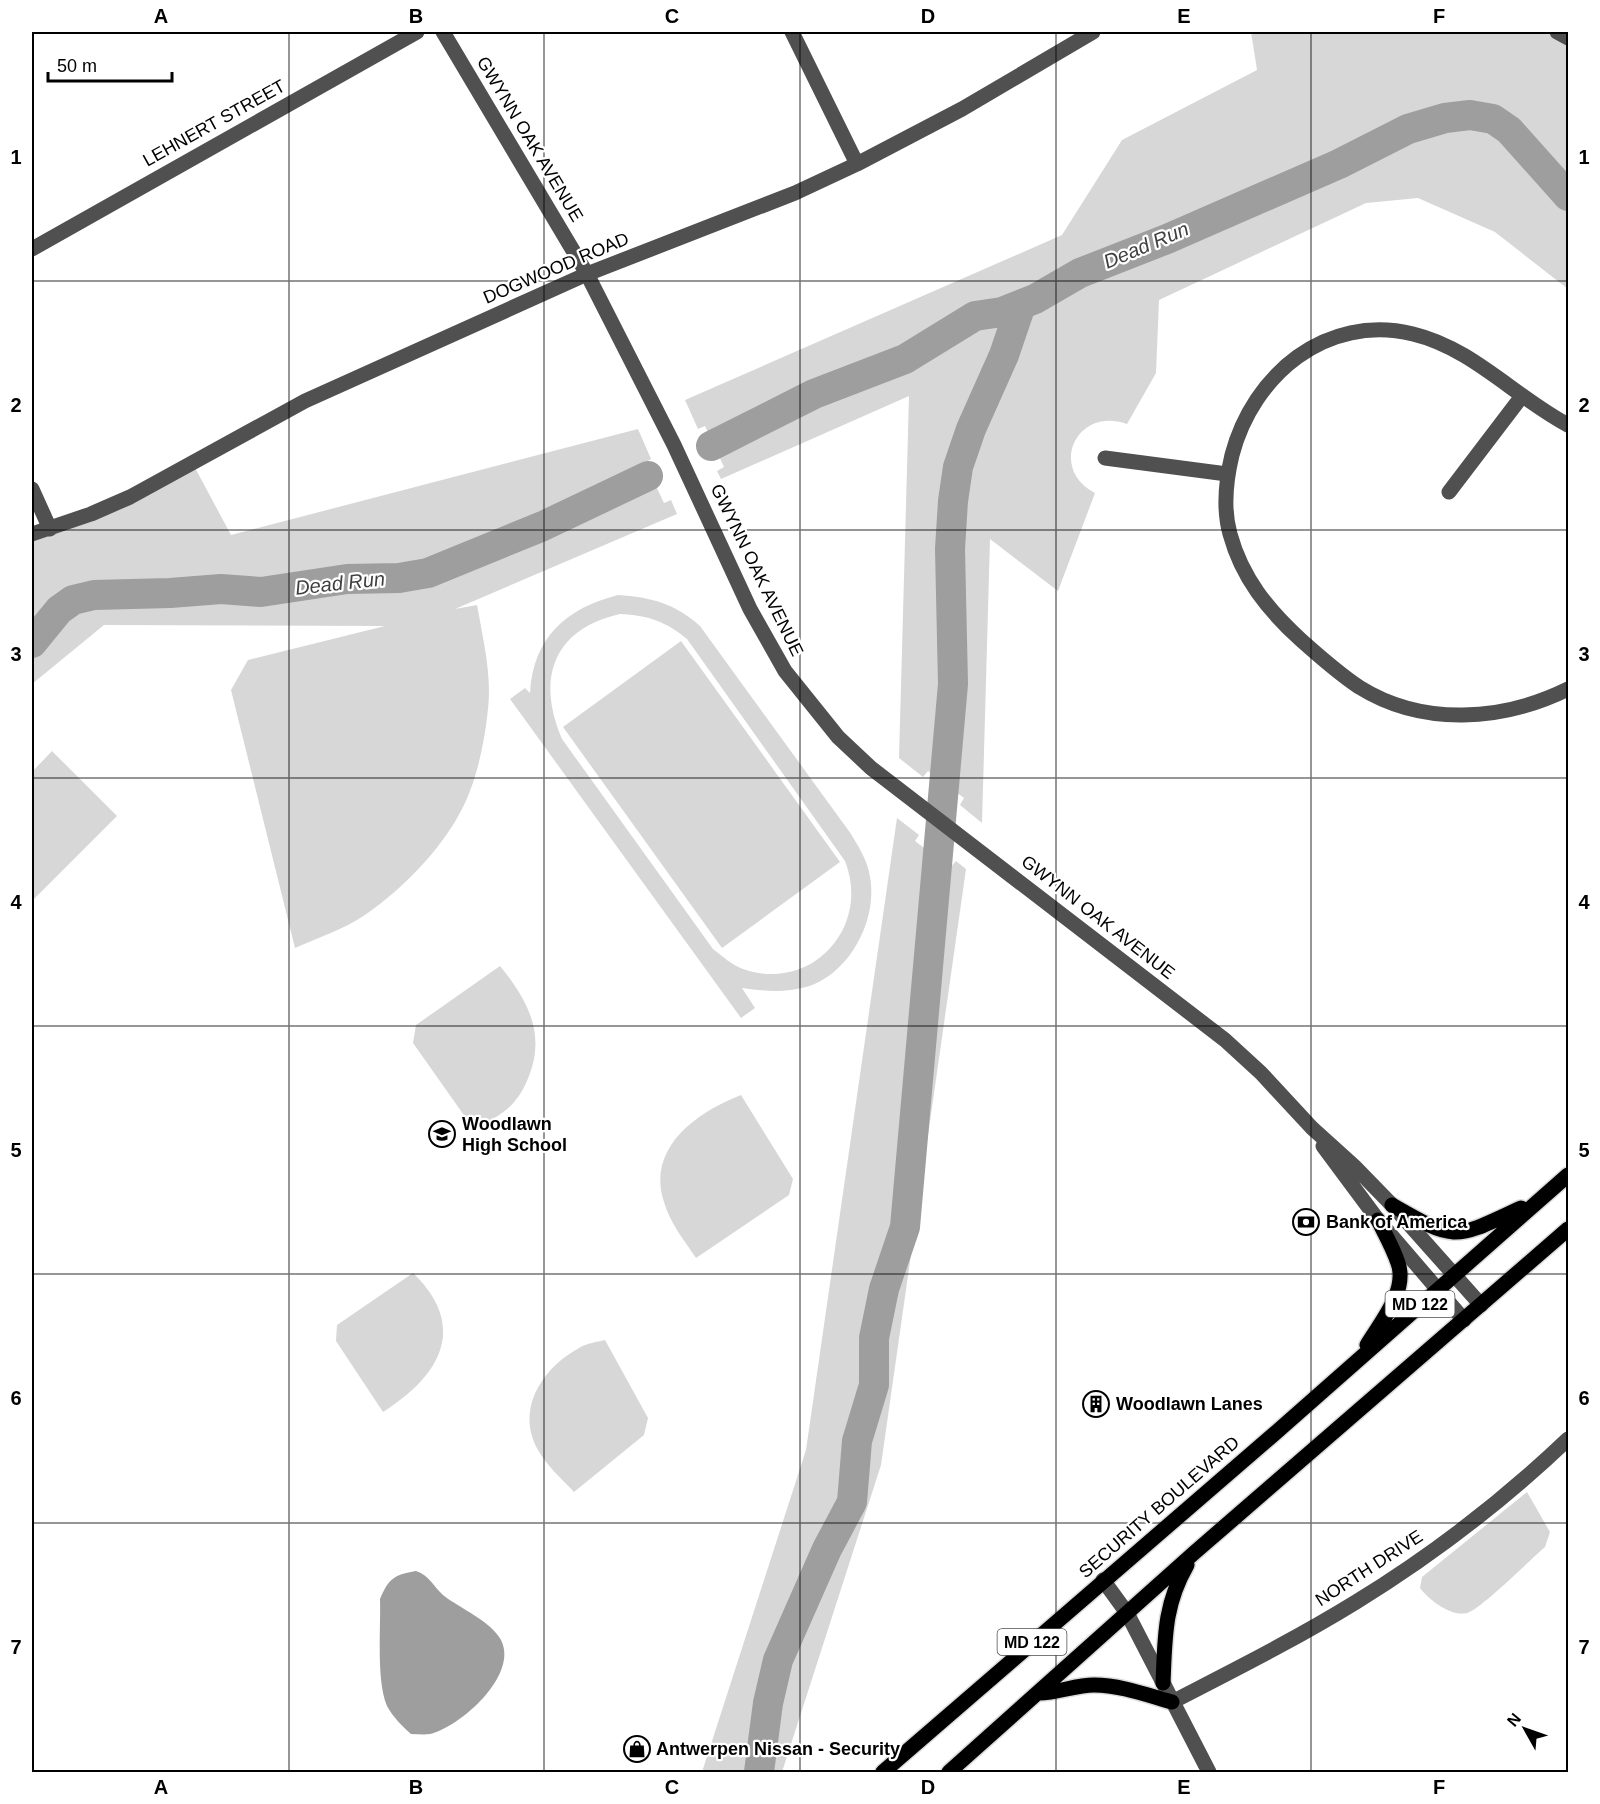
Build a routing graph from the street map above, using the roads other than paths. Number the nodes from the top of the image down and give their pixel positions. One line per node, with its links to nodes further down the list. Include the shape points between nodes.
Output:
1 (417, 32): 8 (street, LEHNERT STREET)
2 (443, 32): 9 (street, GWYNN OAK AVENUE)
3 (792, 32): 7 (street)
4 (1092, 32): 7 (street, DOGWOOD ROAD, via 962,110)
5 (1557, 32): 6 (street)
6 (1569, 38)
7 (857, 164): 9 (street, DOGWOOD ROAD, via 746,213)
8 (32, 249)
9 (587, 274): 16 (street, DOGWOOD ROAD, via 305,401 130,497); 19 (street, GWYNN OAK AVENUE, via 674,445 750,609 785,671 838,737 921,808 1225,1040)
10 (1522, 396): 11 (street); 13 (street, via 1461,352 1437,342 1412,333 1379,329 1352,333 1299,354 1278,372 1244,421); 15 (street)
11 (1569, 425)
12 (1105, 458): 13 (street)
13 (1227, 474): 18 (street, via 1229,531 1251,585 1276,617 1333,669 1361,688 1394,704 1455,716 1523,707)
14 (32, 489): 16 (street)
15 (1449, 492)
16 (50, 529): 17 (street, DOGWOOD ROAD)
17 (32, 534)
18 (1569, 689)
19 (1311, 1128): 22 (street, GWYNN OAK AVENUE); 23 (street, GWYNN OAK AVENUE)
20 (1569, 1174): 21 (main road, SECURITY BOULEVARD / MD 122)
21 (1540, 1199): 22 (main road, via 1479,1228 1456,1233 1436,1230); 25 (main road, SECURITY BOULEVARD / MD 122)
22 (1392, 1204): 25 (street, GWYNN OAK AVENUE)
23 (1378, 1220): 26 (street, GWYNN OAK AVENUE); 29 (main road, via 1399,1265 1398,1288)
24 (1569, 1229): 27 (main road, MD 122)
25 (1453, 1274): 26 (main road, SECURITY BOULEVARD / MD 122); 27 (street, GWYNN OAK AVENUE)
26 (1437, 1289): 28 (street, GWYNN OAK AVENUE); 29 (main road, SECURITY BOULEVARD / MD 122)
27 (1481, 1305): 28 (main road, MD 122)
28 (1464, 1320): 31 (main road, MD 122)
29 (1358, 1359): 32 (main road, SECURITY BOULEVARD / MD 122)
30 (1569, 1439): 36 (street, NORTH DRIVE, via 1450,1538 1382,1585 1303,1633)
31 (1194, 1553): 33 (main road, MD 122); 34 (main road, via 1175,1587 1167,1614)
32 (1102, 1580): 33 (street); 37 (main road, SECURITY BOULEVARD / MD 122)
33 (1127, 1613): 34 (street); 35 (main road, MD 122)
34 (1162, 1683): 36 (street)
35 (1039, 1694): 36 (main road, via 1111,1686); 38 (main road, MD 122)
36 (1172, 1702): 39 (street)
37 (883, 1773)
38 (949, 1773)
39 (1209, 1773)

